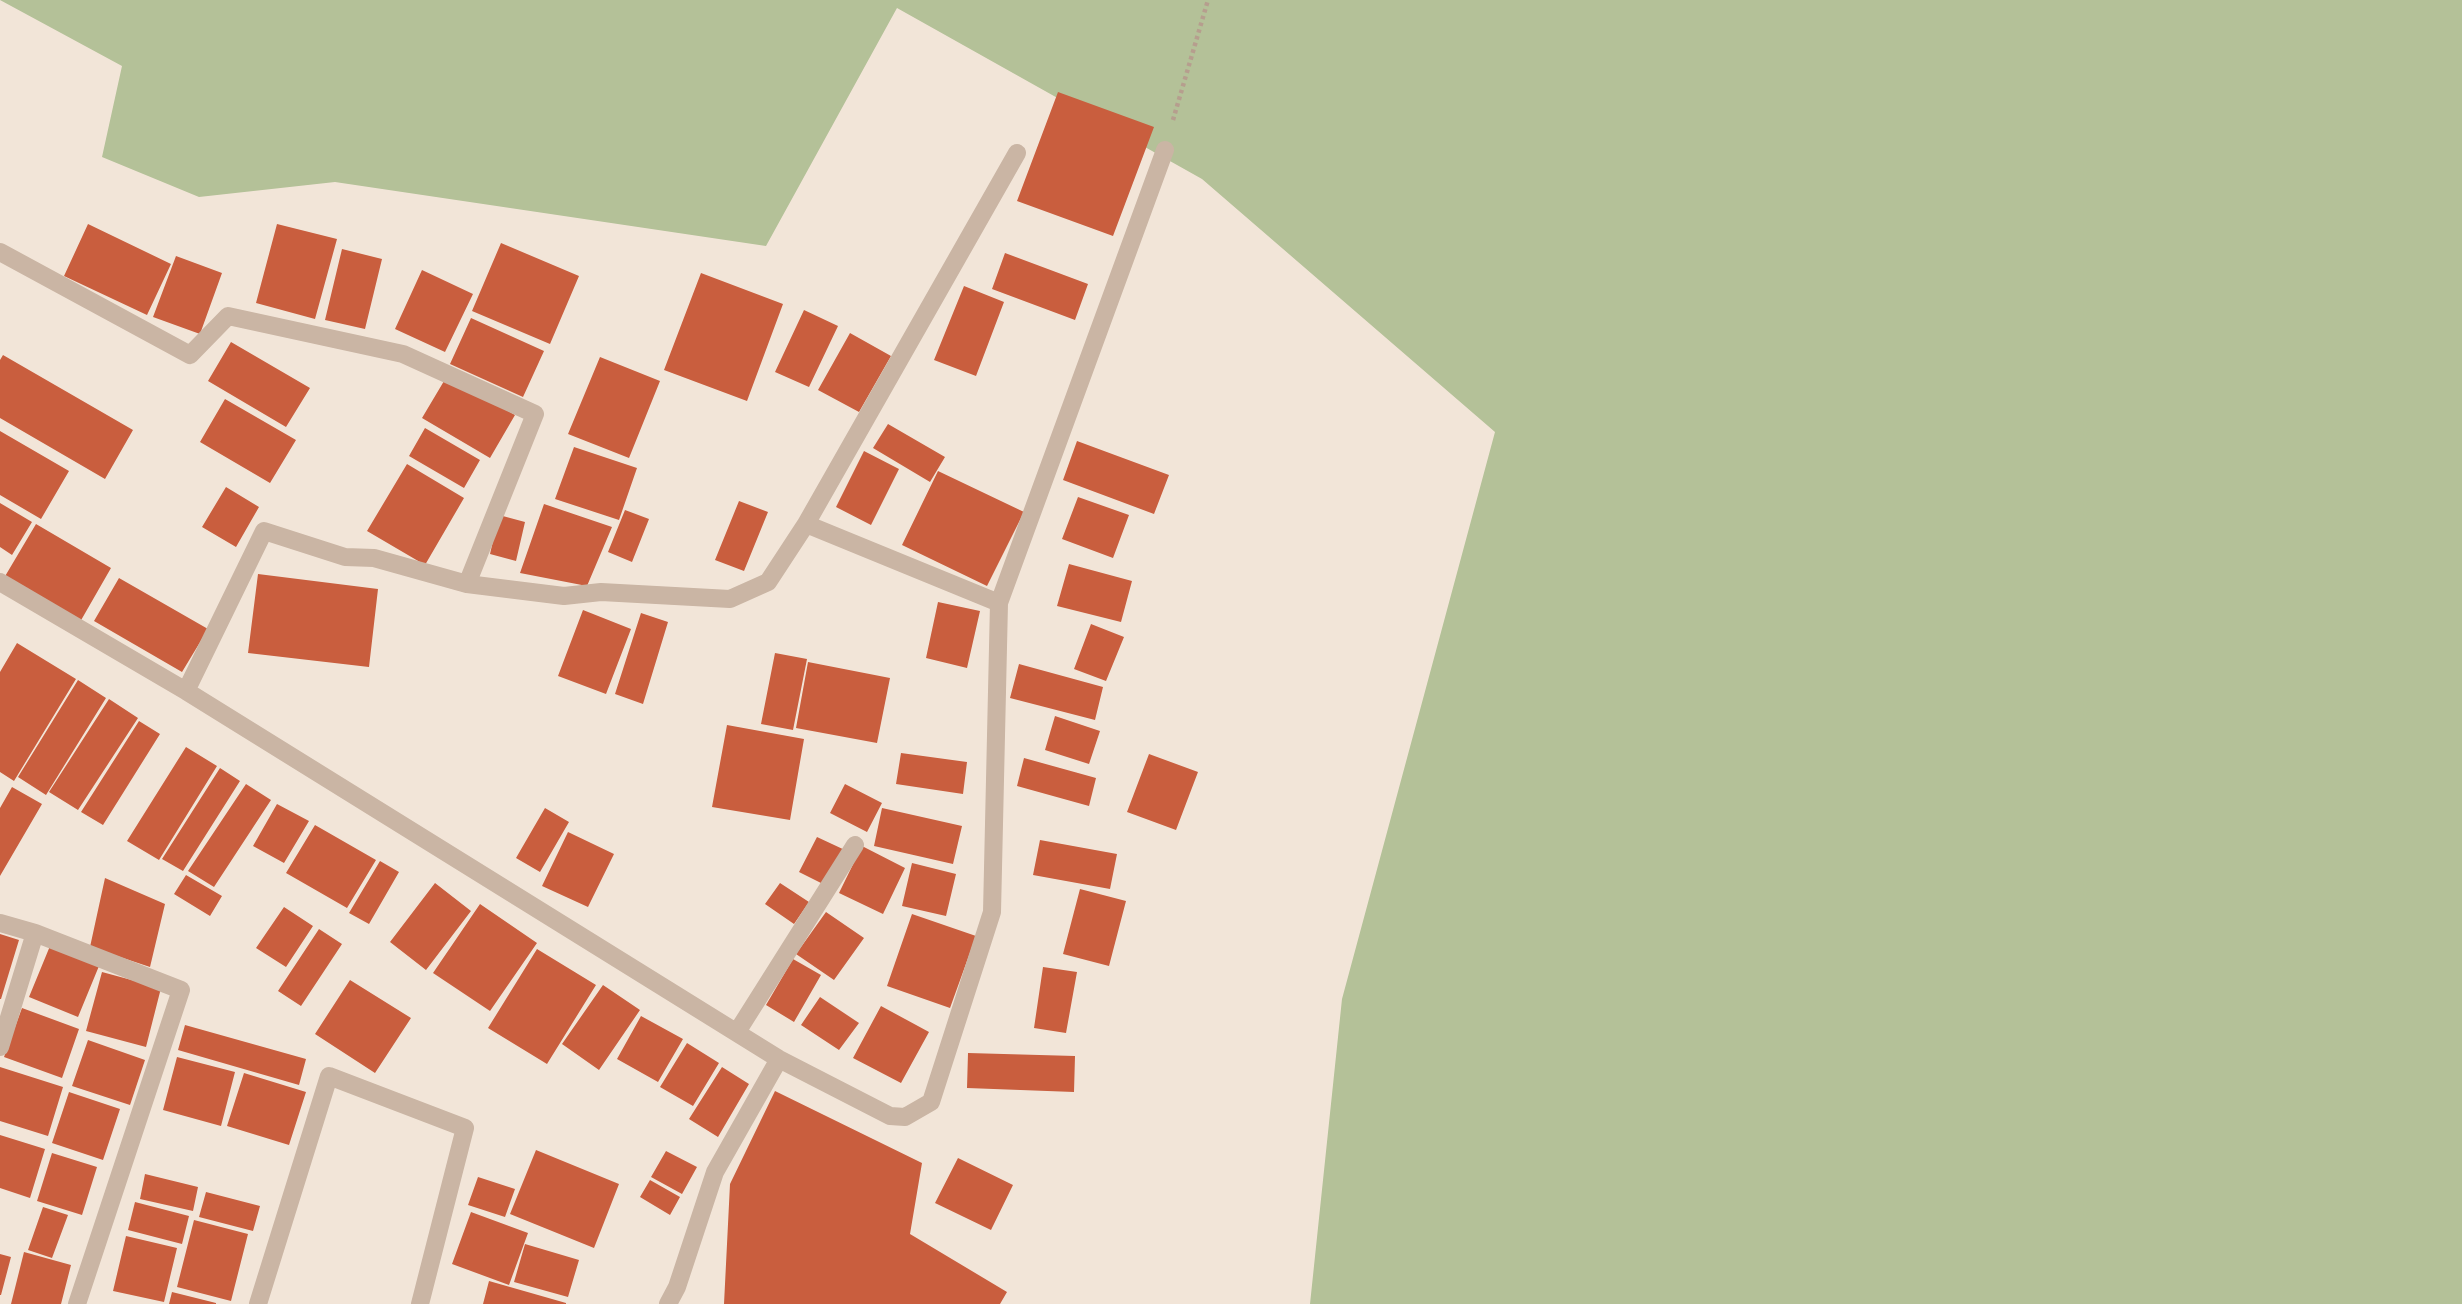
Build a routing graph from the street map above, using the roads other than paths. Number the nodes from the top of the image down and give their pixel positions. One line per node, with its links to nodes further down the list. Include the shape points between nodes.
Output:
1 (1165, 150): 7 (street)
2 (1017, 153): 4 (street)
3 (0, 252): 6 (street, via 190,355 228,316 402,354 535,414)
4 (806, 524): 6 (street, via 768,582 730,599 601,592 564,596); 7 (street)
5 (0, 582): 8 (street)
6 (467, 584): 8 (street, via 374,558 345,557 264,530)
7 (999, 603): 14 (street, via 992,912 931,1102 905,1117 890,1116)
8 (186, 691): 12 (street)
9 (855, 845): 12 (street)
10 (0, 923): 11 (street)
11 (35, 933): 13 (street); 15 (street, via 181,990)
12 (737, 1032): 14 (street)
13 (0, 1047)
14 (779, 1059): 18 (street, via 715,1172)
15 (77, 1304)
16 (258, 1304): 17 (street, via 329,1076 465,1128)
17 (420, 1304)
18 (668, 1304)

